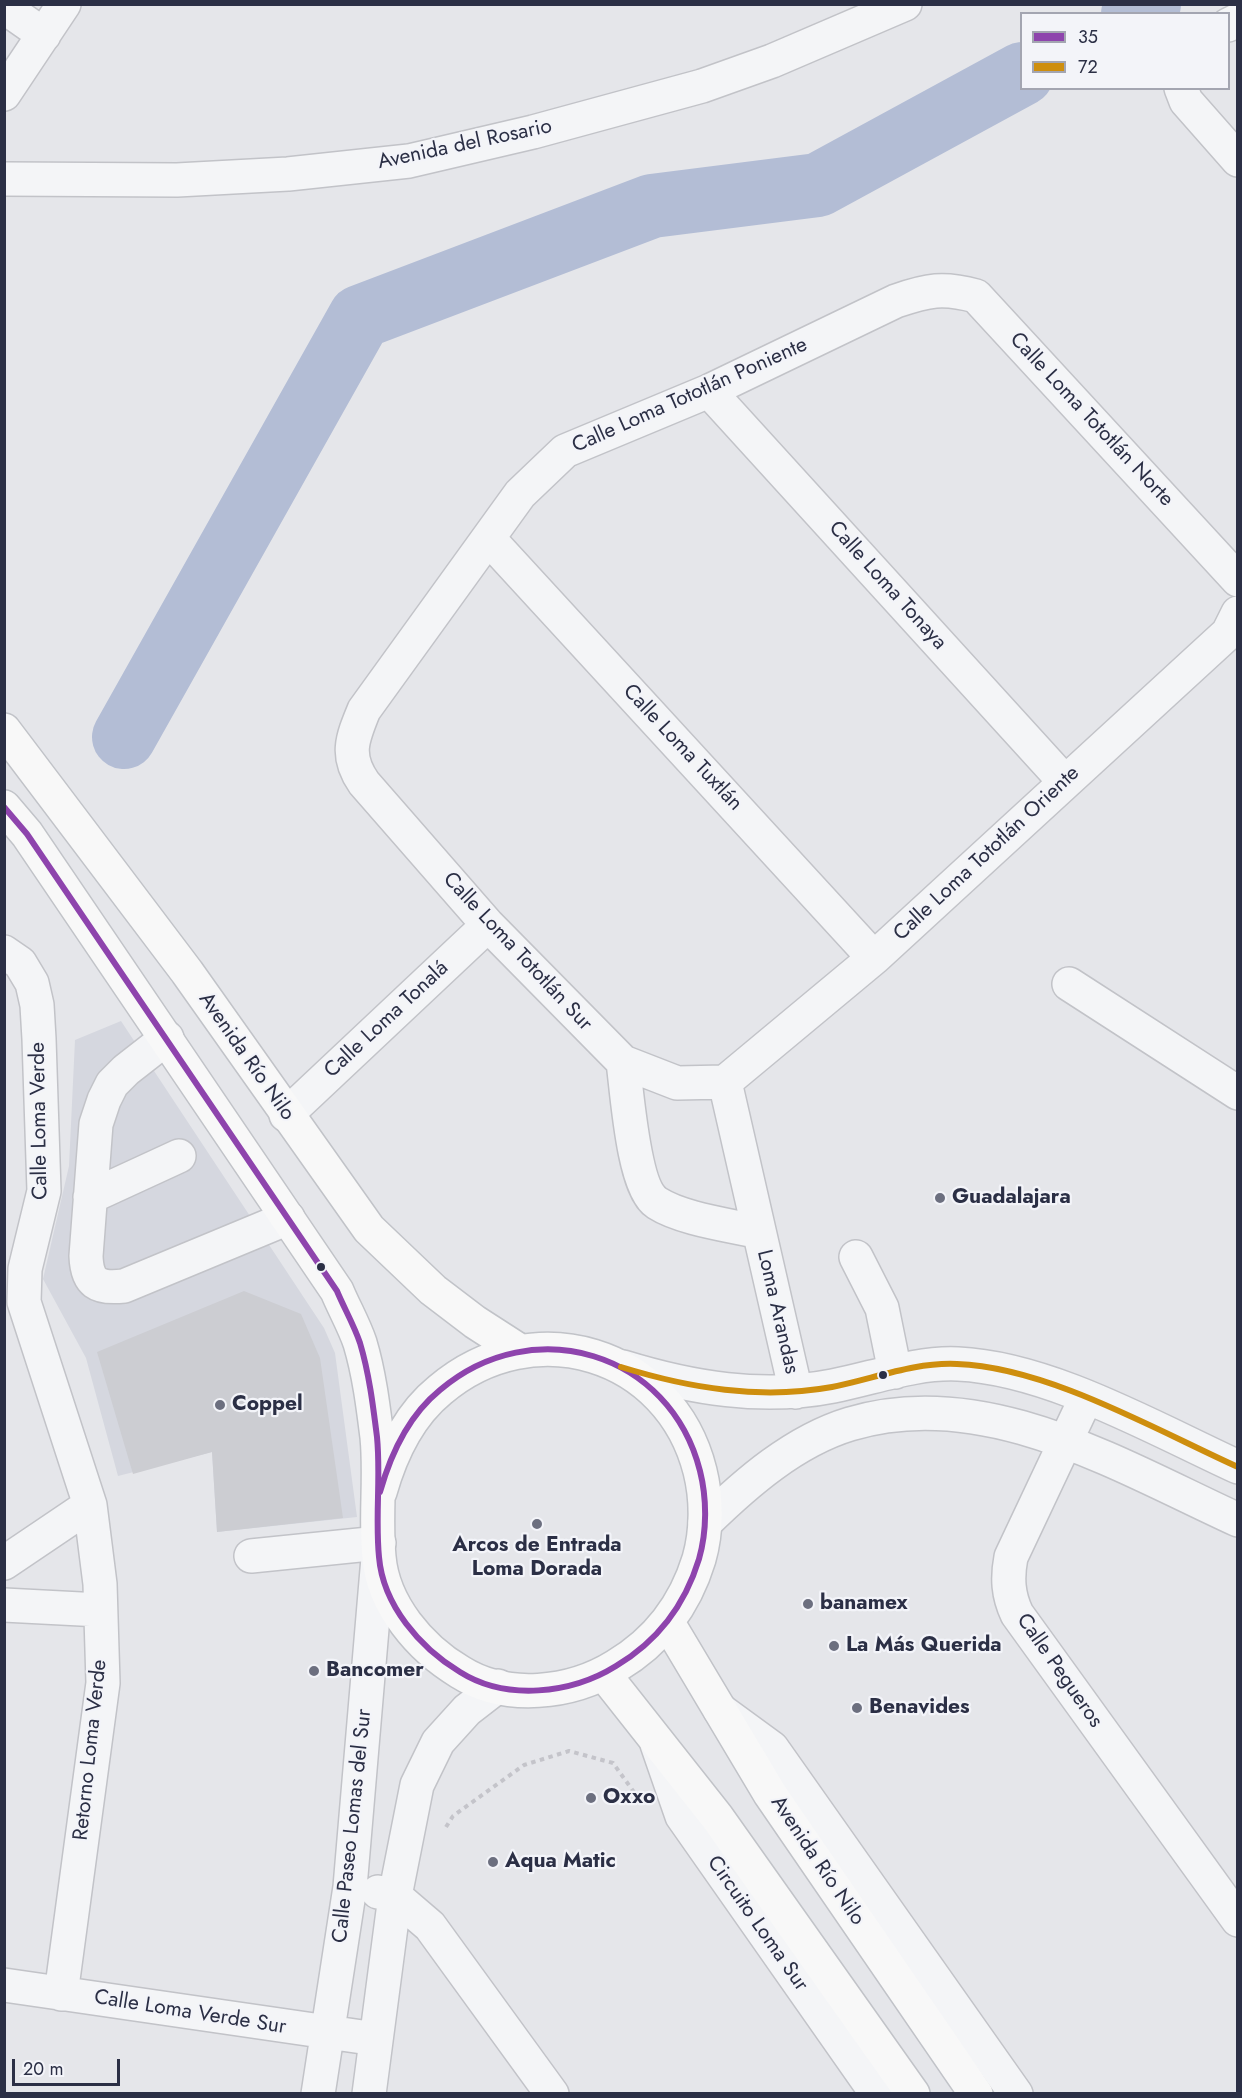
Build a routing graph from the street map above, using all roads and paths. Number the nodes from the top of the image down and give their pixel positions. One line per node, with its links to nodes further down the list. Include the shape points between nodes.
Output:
1 (64, 4): 4 (street)
2 (905, 4): 8 (street, Avenida del Rosario, via 772,61 702,86 409,161 288,174 177,180)
3 (4, 7): 4 (street)
4 (44, 35): 6 (street)
5 (1182, 90): 7 (street, via 1186,101)
6 (4, 94)
7 (1238, 160)
8 (4, 178)
9 (928, 290): 10 (street, Calle Loma Tototlán Poniente, via 897,301); 12 (street, Calle Loma Tototlán Norte, via 954,290 976,296)
10 (710, 391): 11 (street, Calle Loma Tototlán Poniente, via 565,451 520,494); 16 (street, Calle Loma Tonaya)
11 (489, 539): 15 (street, Calle Loma Tototlán Poniente, via 364,710); 20 (street, Calle Loma Tuxtlán)
12 (1238, 580)
13 (1238, 614): 16 (street, Calle Loma Tototlán Oriente, via 1228,633)
14 (4, 730): 26 (main road, Avenida Río Nilo, via 186,972)
15 (351, 755): 18 (street, Calle Loma Tototlán Sur, via 364,783)
16 (1065, 782): 20 (street, Calle Loma Tototlán Oriente)
17 (4, 807): 22 (main road, via 27,834)
18 (488, 925): 23 (street, Calle Loma Tototlán Sur); 26 (street, Calle Loma Tonalá)
19 (4, 952): 40 (street, Calle Loma Verde, via 20,963 32,983 39,1039 44,1191 25,1269 24,1302)
20 (874, 958): 24 (street, Calle Loma Tototlán Oriente)
21 (1069, 984): 25 (street)
22 (167, 1038): 28 (street, via 119,1077 104,1100 96,1124); 29 (main road)
23 (622, 1062): 24 (street, Calle Loma Tototlán Sur, via 677,1083); 30 (street, Loma Arandas, via 634,1148 649,1196 668,1209)
24 (725, 1082): 30 (street, Loma Arandas)
25 (1238, 1093)
26 (285, 1115): 32 (main road, Avenida Río Nilo, via 369,1229 400,1261 475,1322)
27 (179, 1156): 28 (street)
28 (90, 1197): 29 (street, via 86,1270 94,1283 107,1288 124,1286)
29 (288, 1218): 39 (main road, via 337,1291 359,1342 370,1389)
30 (759, 1232): 35 (street, Loma Arandas)
31 (856, 1257): 34 (street, via 882,1308)
32 (520, 1351): 33 (main road, via 572,1350); 39 (main road, via 477,1365 438,1391 407,1426 395,1447)
33 (621, 1367): 35 (street, via 707,1388); 42 (main road, via 662,1398 687,1434 702,1478)
34 (896, 1372): 35 (street); 36 (street, via 931,1364 981,1366)
35 (796, 1392)
36 (1086, 1398): 37 (street, Calle Pegueros); 38 (street)
37 (1066, 1441): 41 (street); 42 (street, via 1028,1428 960,1414 885,1416 850,1424 788,1454 730,1498); 57 (street, Calle Pegueros, via 1011,1557 1011,1601)
38 (1238, 1467)
39 (380, 1492): 43 (main road)
40 (90, 1505): 45 (street); 47 (street, Retorno Loma Verde)
41 (1238, 1520)
42 (705, 1523): 48 (main road, via 694,1576)
43 (379, 1551): 44 (street); 50 (main road, via 390,1594 408,1627 433,1654 463,1674); 55 (street, Calle Paseo Lomas del Sur)
44 (251, 1556)
45 (4, 1563)
46 (4, 1605): 47 (street)
47 (100, 1610): 59 (street, Retorno Loma Verde, via 103,1683)
48 (668, 1623): 49 (main road, via 639,1653); 51 (main road, Avenida Río Nilo)
49 (604, 1674): 50 (main road, via 551,1690); 52 (main road)
50 (498, 1686): 56 (street, via 467,1710 438,1742 417,1785)
51 (720, 1710): 67 (main road, Avenida Río Nilo, via 770,1794); 68 (street, via 772,1748)
52 (657, 1744): 65 (street, Circuito Loma Sur, via 681,1816); 66 (main road, via 717,1817)
53 (640, 1802): 54 (path, via 613,1763 569,1751 524,1765 453,1816)
54 (442, 1834)
55 (350, 1887): 56 (street); 60 (street, Calle Paseo Lomas del Sur)
56 (396, 1896): 61 (street); 64 (street, via 430,1926)
57 (1238, 1920)
58 (4, 1985): 59 (street, Calle Loma Verde Sur)
59 (61, 1994): 60 (street, Calle Loma Verde Sur)
60 (326, 2034): 61 (street, Calle Loma Verde Sur); 62 (street, Calle Paseo Lomas del Sur)
61 (376, 2039): 63 (street)
62 (318, 2094)
63 (369, 2094)
64 (552, 2094)
65 (877, 2094)
66 (913, 2094)
67 (976, 2094)
68 (1016, 2094)

